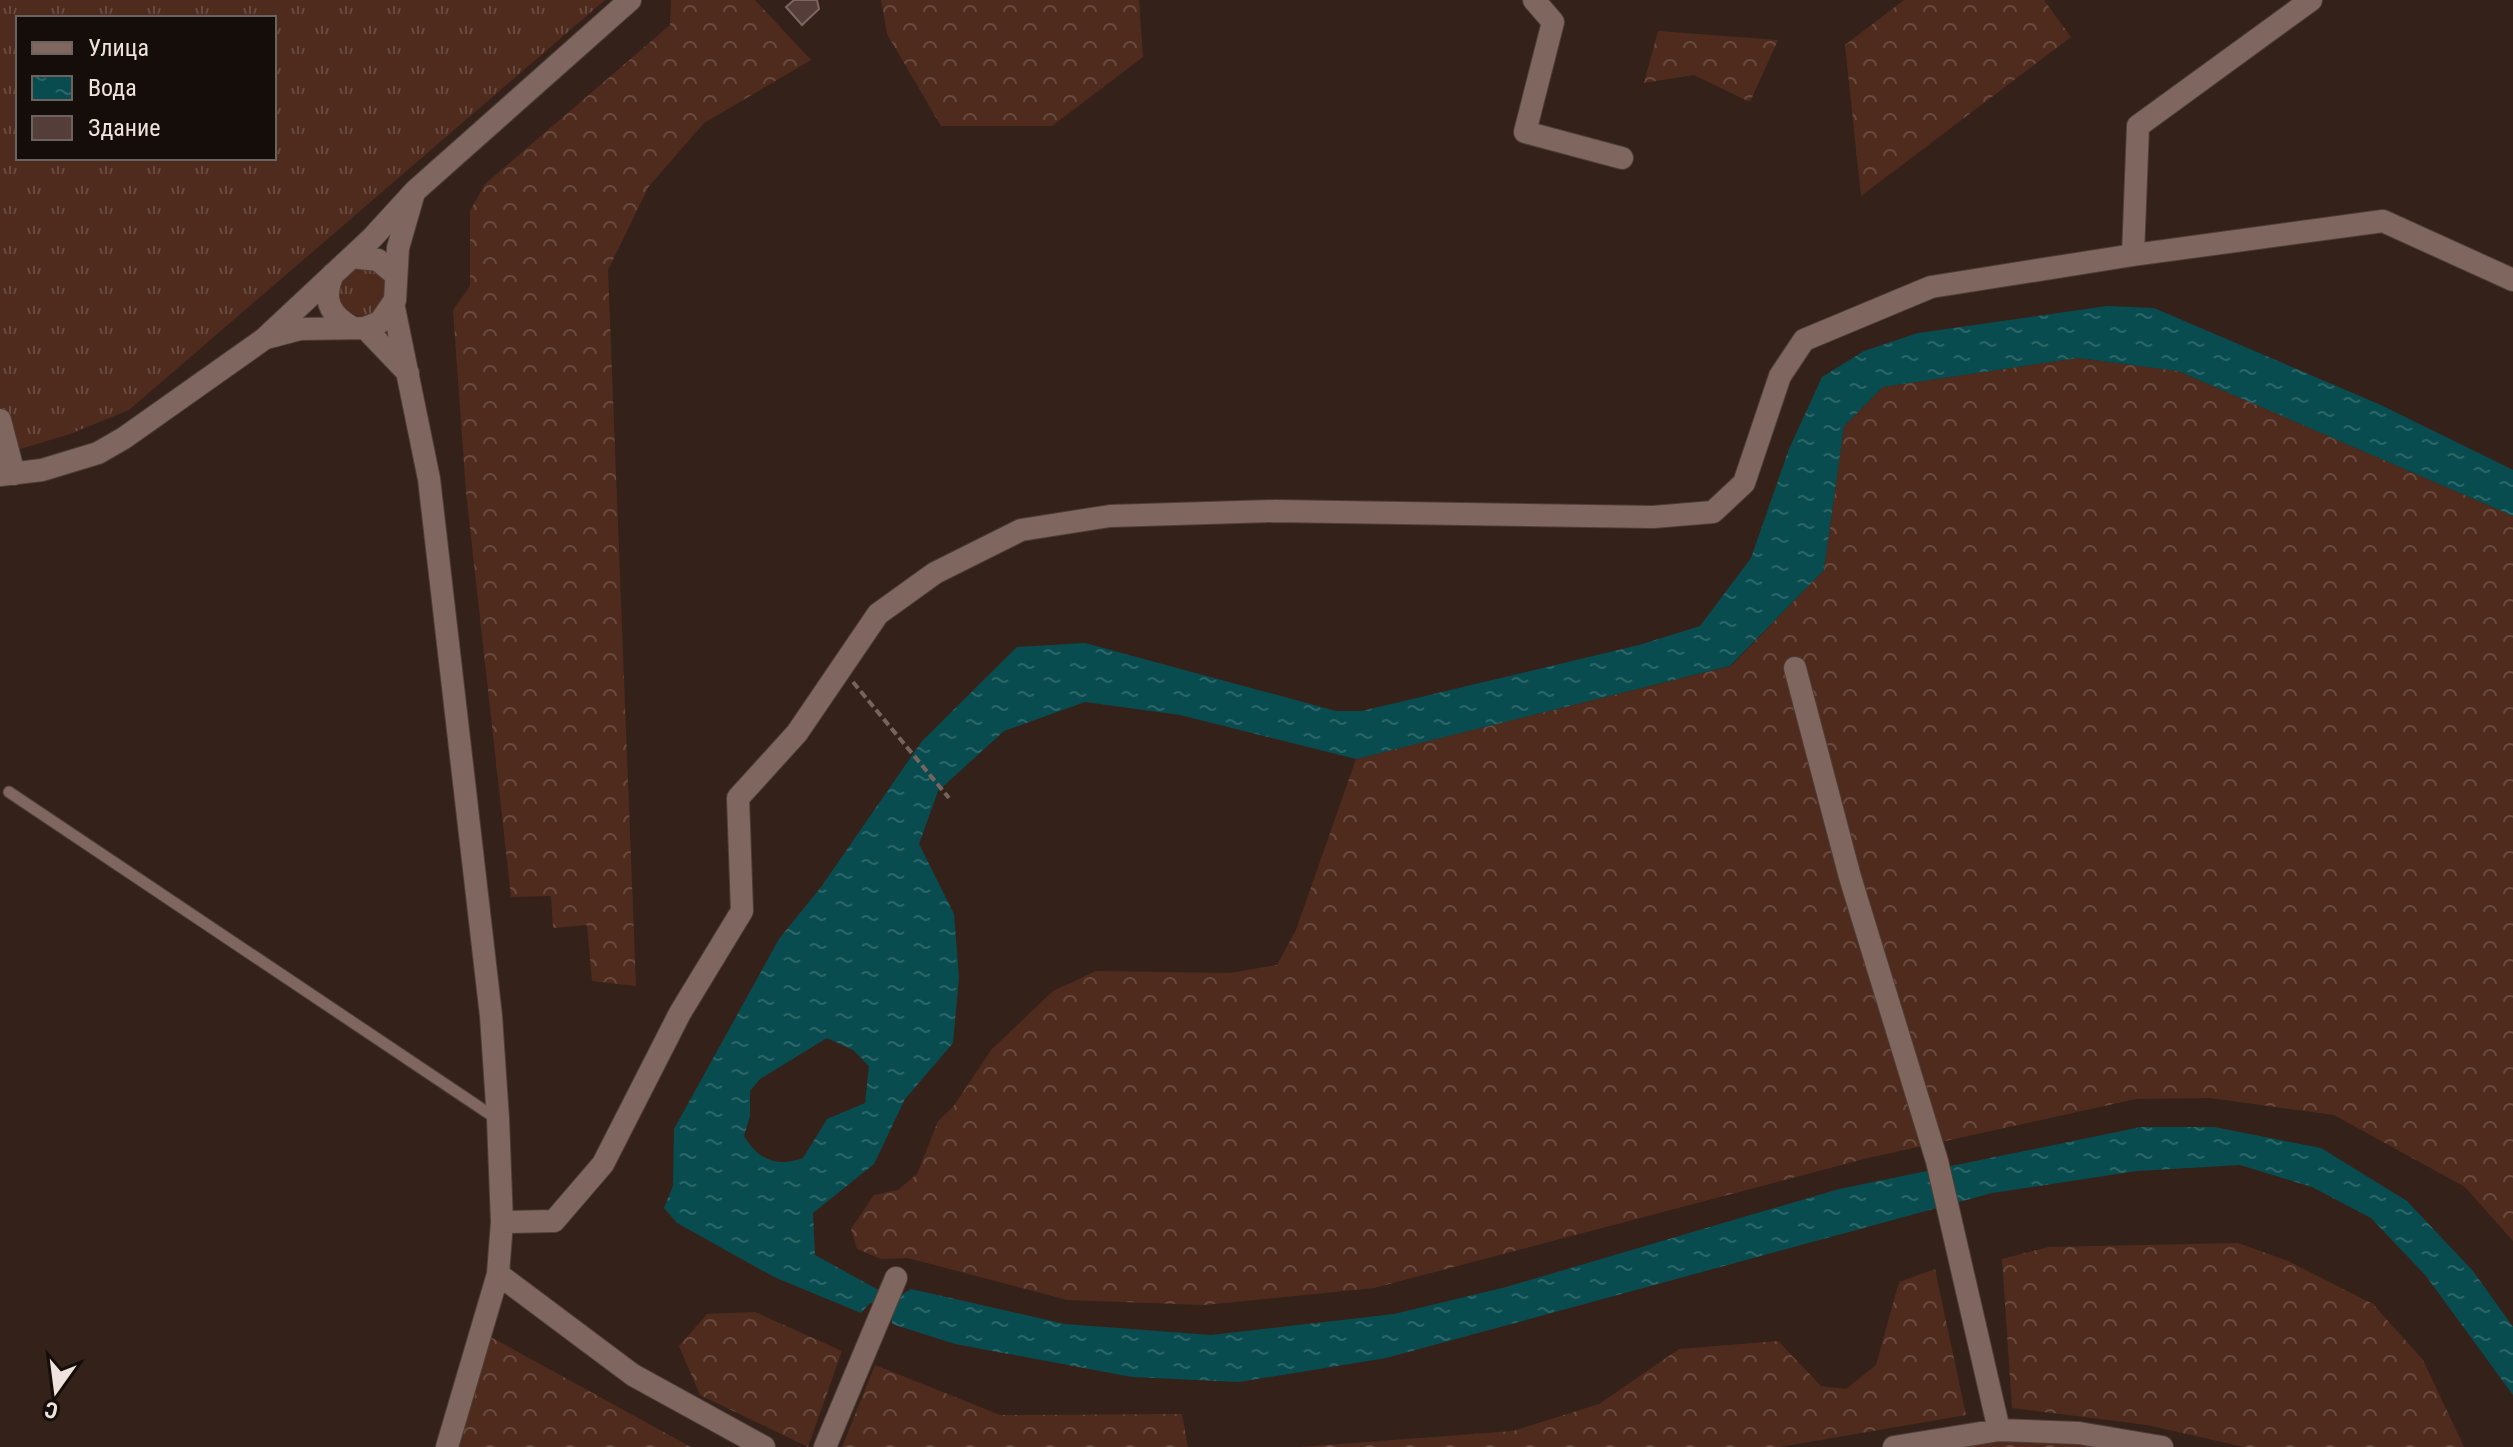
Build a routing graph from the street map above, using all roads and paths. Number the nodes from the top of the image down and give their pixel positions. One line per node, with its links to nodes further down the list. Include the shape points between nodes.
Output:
1 (630, 0): 5 (street)
2 (1534, 0): 4 (street, via 1553,22 1525,132)
3 (2311, 0): 6 (street, via 2138,126)
4 (1622, 158)
5 (415, 191): 7 (street); 9 (street, via 398,248)
6 (2133, 255): 10 (street, via 2383,221); 17 (street, via 1931,287 1804,340 1780,376 1744,483 1713,512 1653,517 1275,511 1110,516 1021,530 935,573 878,614)
7 (352, 257): 8 (street); 9 (street, via 378,260)
8 (333, 273): 12 (street, via 327,286 330,309 339,320); 13 (street)
9 (396, 275): 11 (street)
10 (2513, 280)
11 (393, 303): 12 (street, via 380,322); 14 (street)
12 (359, 328): 13 (street, via 300,329); 14 (street)
13 (264, 339): 16 (street, via 98,453)
14 (409, 374): 21 (street, via 429,479 491,1016)
15 (0, 420): 16 (street)
16 (7, 474)
17 (841, 668): 20 (path); 22 (street, via 797,733 738,798 742,911 680,1013 603,1164 554,1221)
18 (1795, 668): 25 (street, via 1850,877 1937,1161)
19 (9, 792): 21 (lane)
20 (949, 798)
21 (498, 1119): 22 (street)
22 (502, 1222): 23 (street)
23 (498, 1274): 26 (street); 27 (street, via 633,1375)
24 (896, 1278): 28 (street)
25 (1999, 1430): 29 (street); 30 (street, via 2079,1433)
26 (447, 1447)
27 (764, 1447)
28 (825, 1447)
29 (1894, 1447)
30 (2162, 1447)

